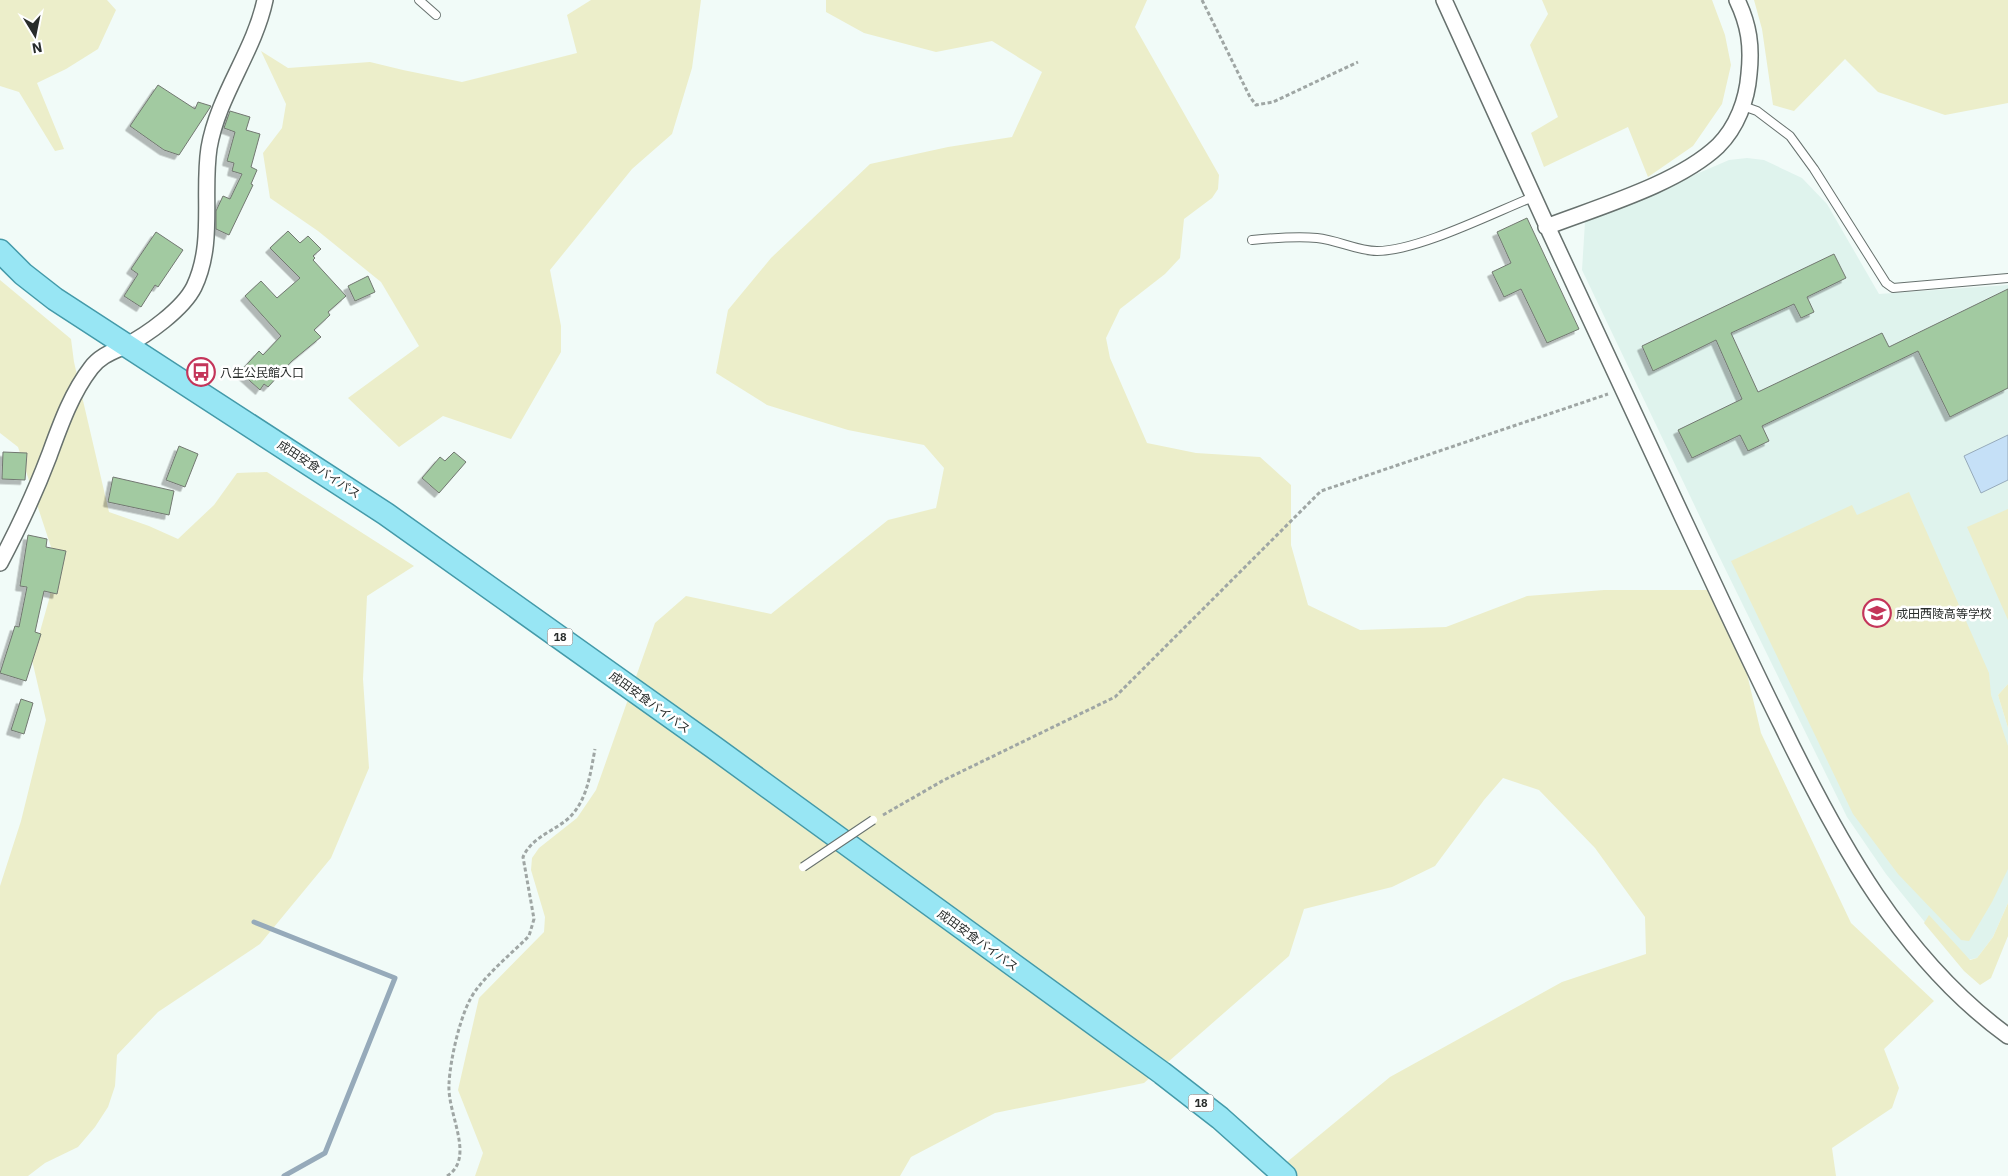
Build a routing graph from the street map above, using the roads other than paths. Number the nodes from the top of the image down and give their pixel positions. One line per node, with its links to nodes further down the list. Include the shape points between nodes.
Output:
1 (265, 0): 12 (street, via 211,140 206,239 200,272 184,302)
2 (419, 0): 5 (lane)
3 (1444, 0): 7 (street)
4 (1737, 0): 6 (street, via 1747,21 1752,48)
5 (436, 14)
6 (1743, 106): 8 (street, via 1733,127 1718,146 1686,168 1644,189); 11 (lane, via 1757,111 1790,136 1886,283 1893,288)
7 (1533, 197): 8 (street); 9 (lane, via 1394,250 1377,251 1318,238)
8 (1546, 227): 16 (street, via 1813,791 1882,905 1923,958 1963,1000)
9 (1252, 240)
10 (0, 251): 12 (main road, 成田安食バイパス / 18, via 54,299)
11 (2008, 278)
12 (126, 345): 13 (street, via 105,354 91,367 72,398 30,504); 17 (main road, 成田安食バイパス / 18, via 411,531 1112,1036 1220,1118)
13 (0, 564)
14 (873, 820): 15 (lane, bridge)
15 (803, 867)
16 (2008, 1036)
17 (1285, 1176)

